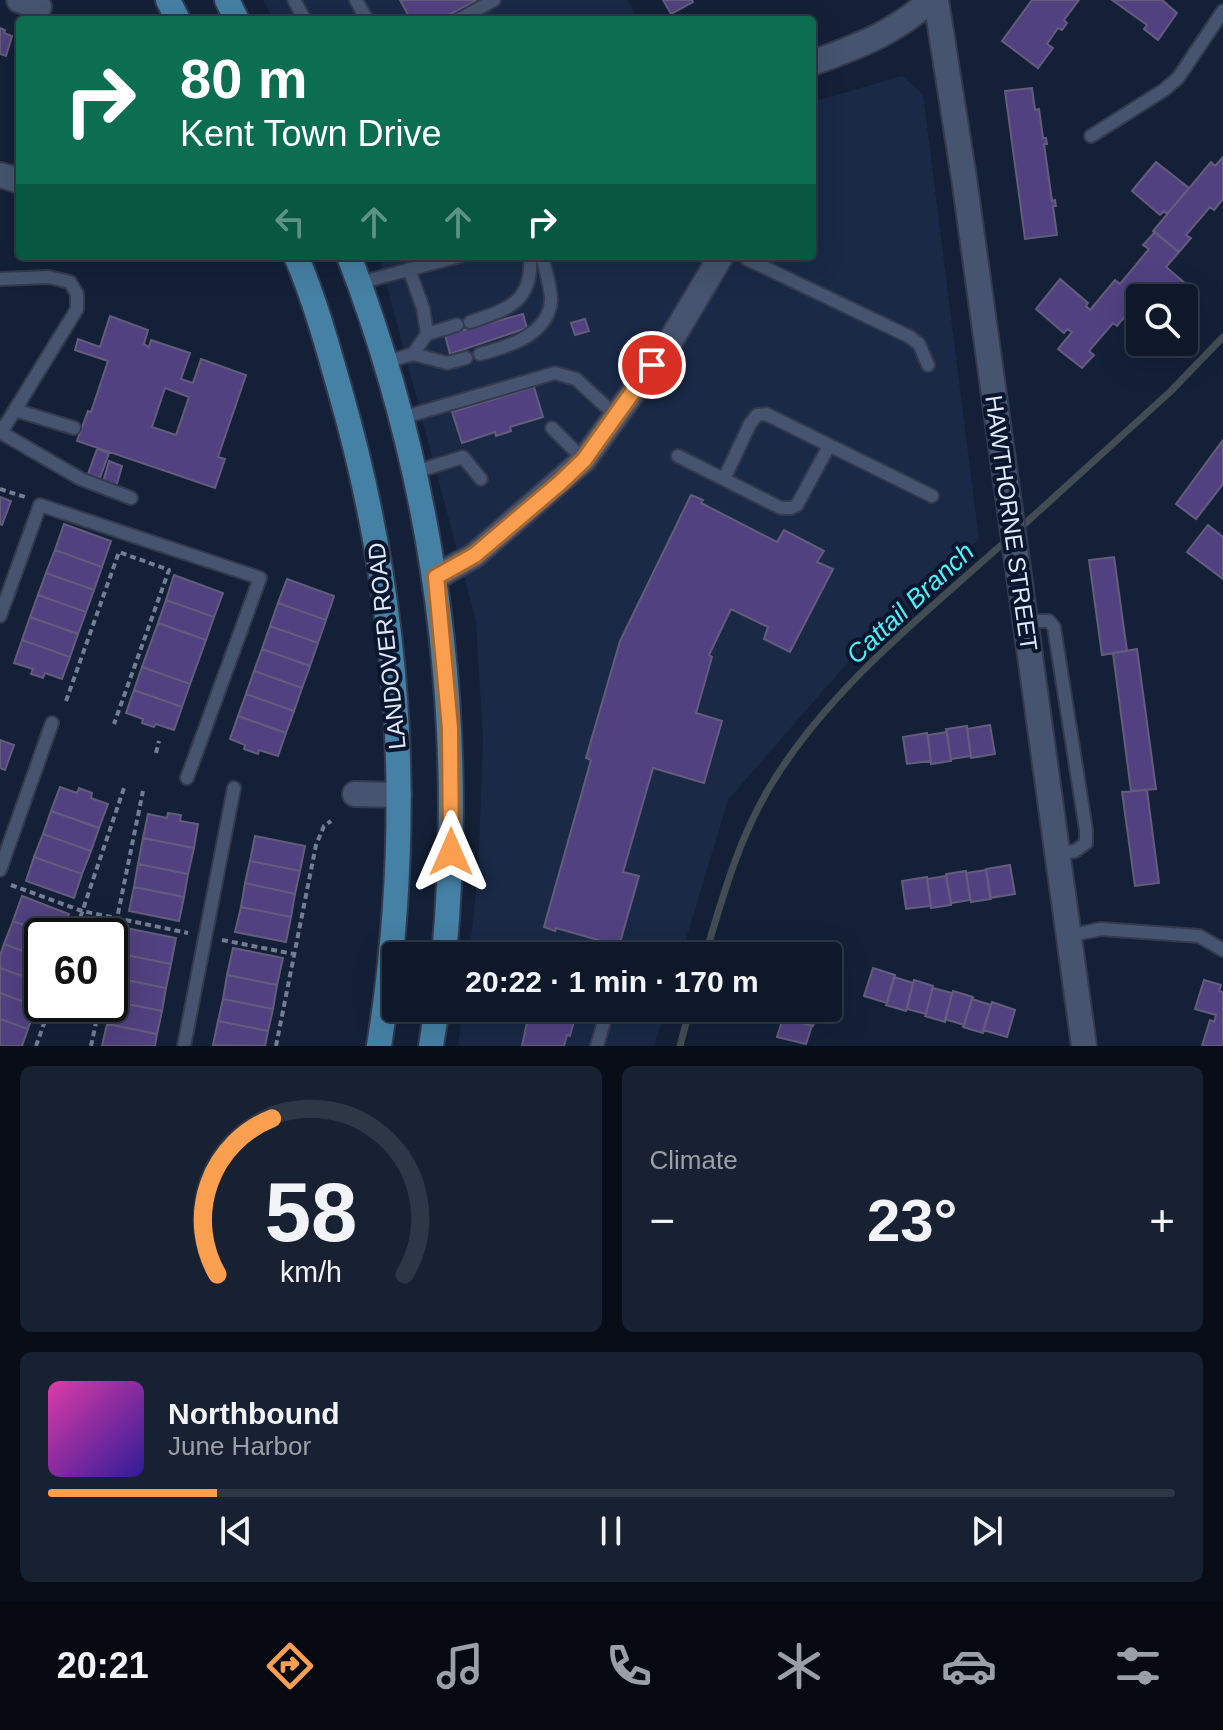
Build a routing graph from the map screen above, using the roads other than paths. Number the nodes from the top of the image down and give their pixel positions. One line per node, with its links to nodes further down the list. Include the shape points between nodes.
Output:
1 (494, 0): 4 (lane)
2 (933, 0): 5 (street, via 880,37); 39 (street, HAWTHORNE STREET, via 964,178)
3 (1223, 11): 6 (lane, via 1178,78)
4 (465, 16)
5 (816, 61)
6 (1091, 136)
7 (297, 260): 44 (main road, LANDOVER ROAD, via 347,412 377,542 393,660)
8 (350, 260): 16 (main road)
9 (444, 260): 14 (lane)
10 (530, 260): 17 (lane, via 531,277 522,297 499,312)
11 (543, 260): 19 (lane, via 551,301 540,328 509,347)
12 (719, 260): 24 (street, via 671,340)
13 (749, 260): 22 (lane, via 910,337)
14 (409, 269): 16 (lane); 17 (lane)
15 (0, 279): 23 (lane, via 49,277 70,282 77,294 77,309)
16 (359, 283): 21 (main road)
17 (427, 334): 18 (lane)
18 (413, 354): 20 (lane, via 447,363); 21 (lane)
19 (480, 354)
20 (466, 358)
21 (386, 362): 25 (main road)
22 (928, 365)
23 (15, 410): 26 (lane); 27 (lane)
24 (615, 415): 25 (lane, via 576,379 555,373); 31 (street)
25 (401, 418): 32 (main road)
26 (2, 428): 36 (lane, via 81,479)
27 (74, 428)
28 (552, 428): 31 (lane)
29 (829, 446): 34 (lane, via 791,508); 34 (lane, via 766,414 757,415); 35 (lane)
30 (678, 456): 34 (lane)
31 (584, 460): 37 (street, via 475,555)
32 (415, 472): 33 (lane, via 463,457); 37 (main road)
33 (481, 479)
34 (724, 479)
35 (932, 496)
36 (131, 498)
37 (436, 577): 48 (main road, via 451,770)
38 (0, 616): 41 (lane, via 40,505 260,578)
39 (1025, 621): 45 (street, HAWTHORNE STREET); 45 (lane, via 1049,621 1054,627 1086,830 1086,843)
40 (52, 723): 46 (lane)
41 (187, 778)
42 (234, 788): 52 (lane)
43 (355, 794): 44 (street)
44 (399, 795): 53 (main road, LANDOVER ROAD, via 394,931)
45 (1055, 854): 47 (street, HAWTHORNE STREET)
46 (0, 870)
47 (1067, 936): 49 (lane, via 1101,929 1199,936); 56 (street, HAWTHORNE STREET)
48 (445, 942)
49 (1223, 950)
50 (435, 1022): 54 (main road)
51 (604, 1022): 55 (lane)
52 (184, 1046)
53 (379, 1046)
54 (431, 1046)
55 (597, 1046)
56 (1084, 1046)

